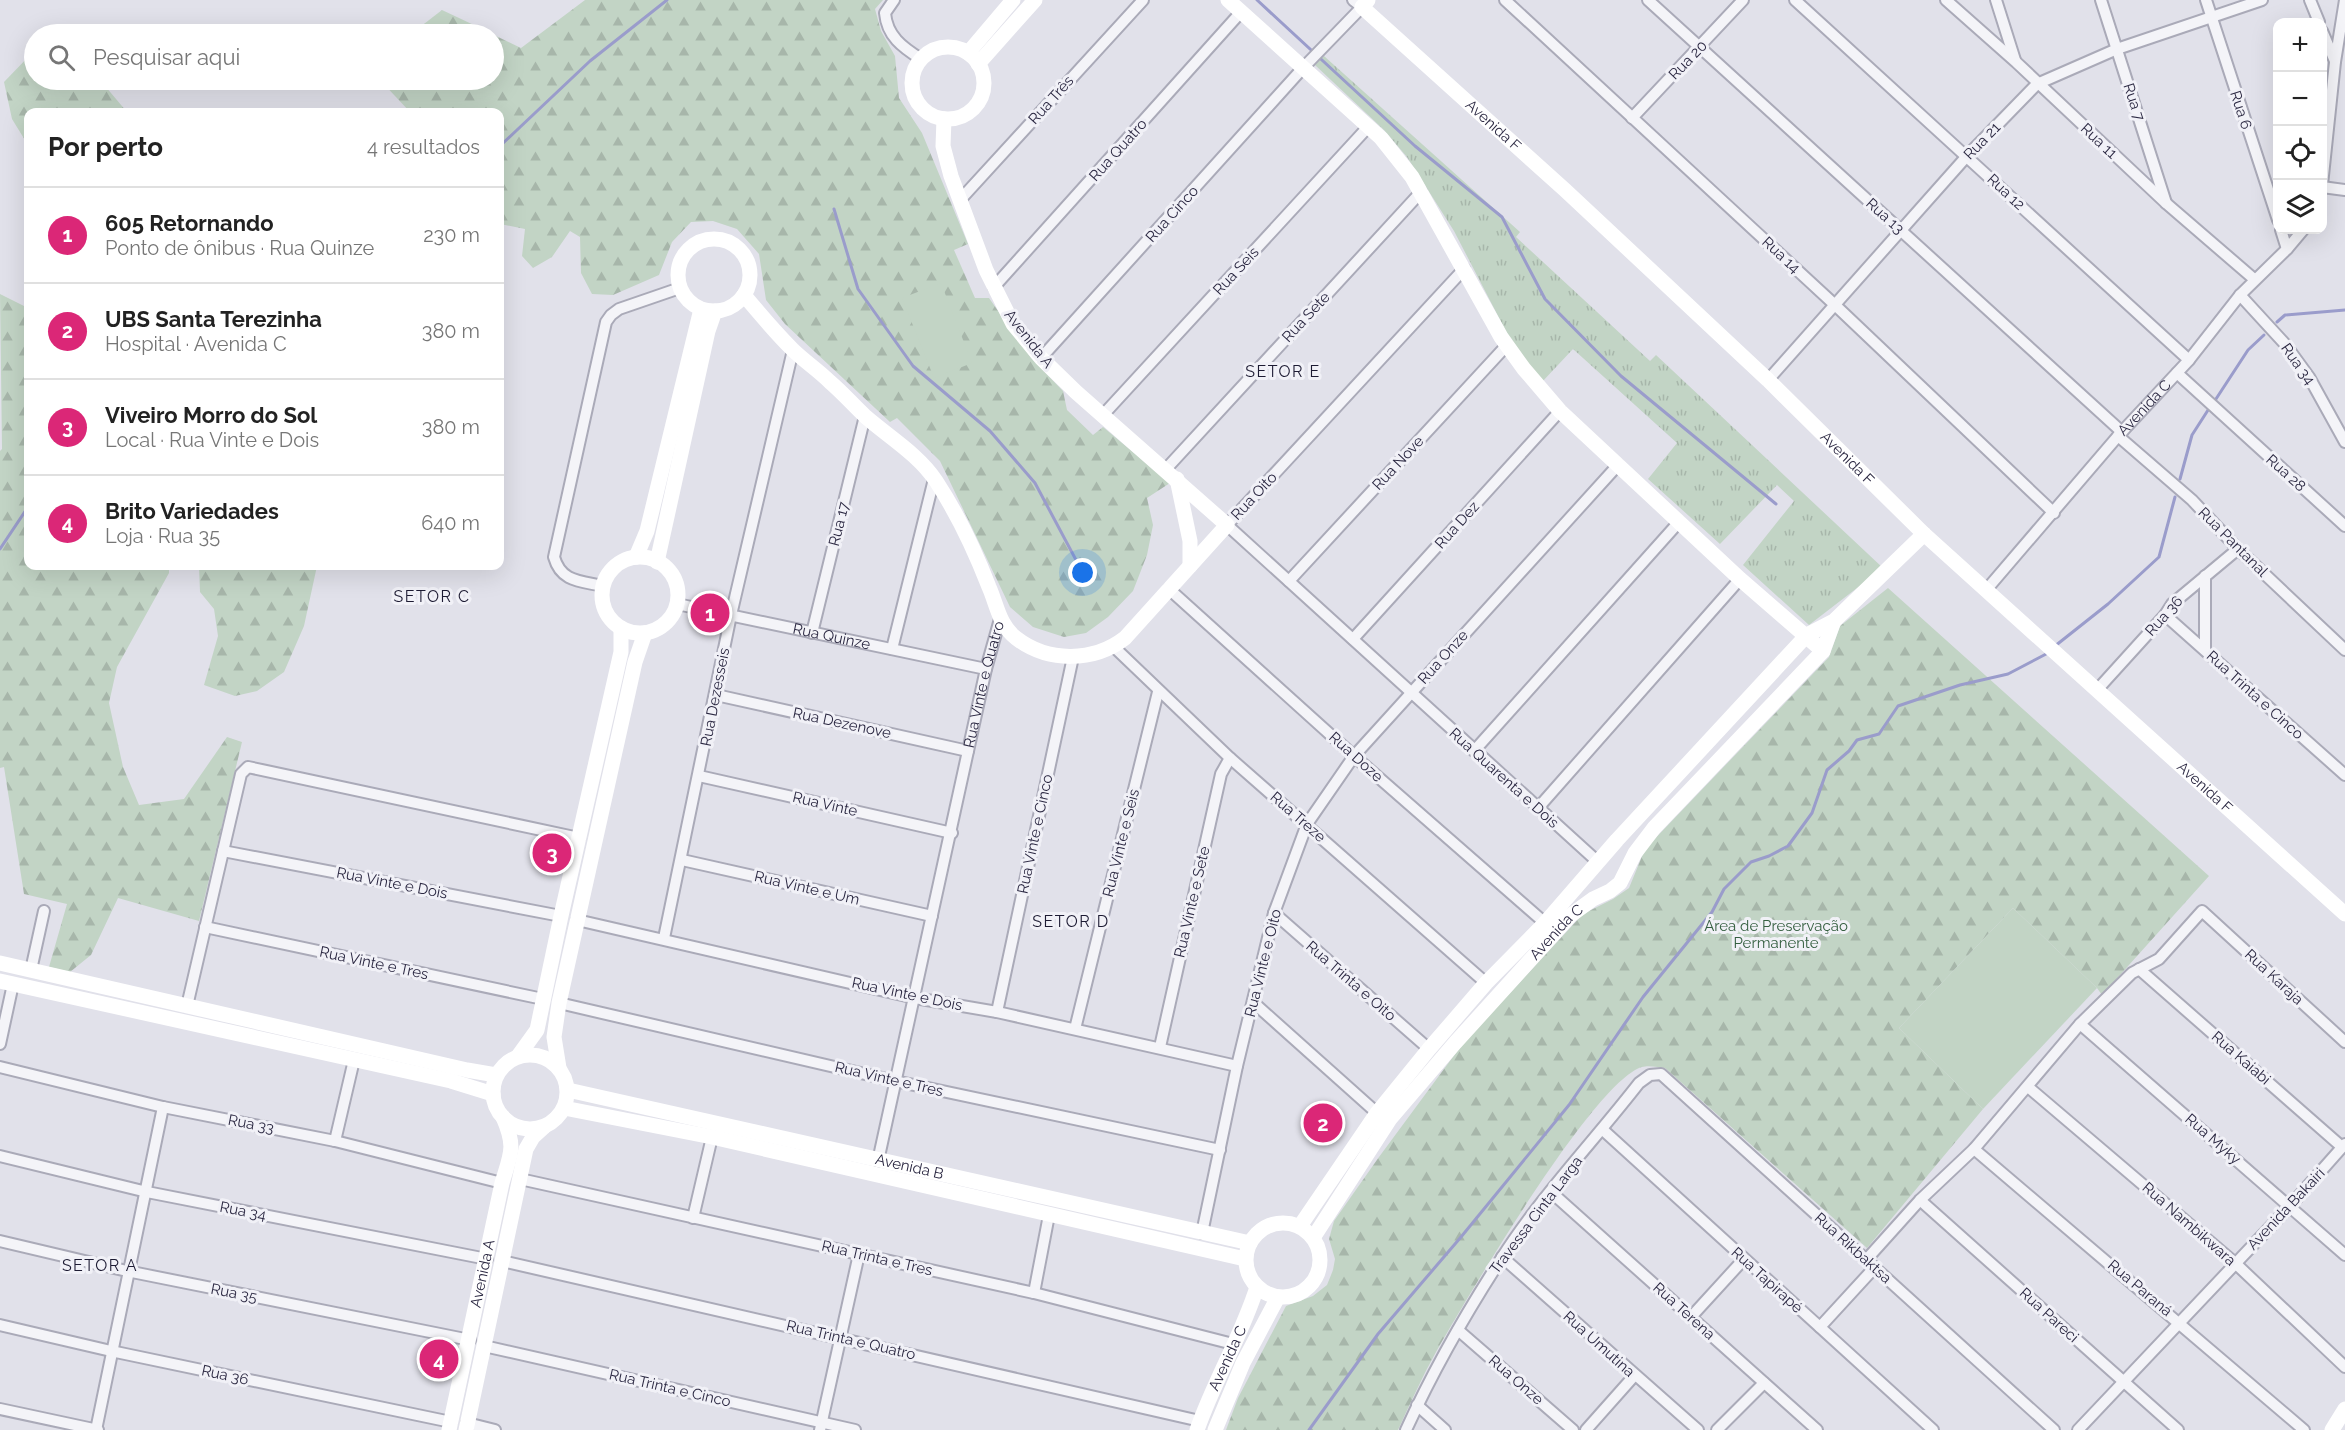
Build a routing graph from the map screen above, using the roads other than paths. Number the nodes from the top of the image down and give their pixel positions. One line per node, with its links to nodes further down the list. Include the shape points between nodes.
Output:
1 (894, 0): 24 (street, via 885,13 890,32 900,45)
2 (1012, 0): 25 (street)
3 (1035, 0): 25 (street)
4 (1143, 0): 38 (street, Rua Três)
5 (1228, 0): 18 (street)
6 (1505, 0): 30 (street, Rua 14)
7 (1648, 0): 22 (street, Rua 13)
8 (1743, 0): 22 (street, Rua 20)
9 (1795, 0): 33 (street, Rua 12)
10 (1946, 0): 26 (street, Rua 11)
11 (1996, 0): 26 (street)
12 (2101, 0): 23 (street, Rua 7)
13 (2206, 0): 19 (street, Rua 6)
14 (2262, 0): 19 (street, Rua 21)
15 (2310, 0): 20 (street)
16 (2345, 0): 27 (street)
17 (1361, 2): 28 (street); 58 (street, Avenida F)
18 (1241, 12): 28 (street); 47 (street, Rua Quatro)
19 (2211, 17): 23 (street, Rua 21); 40 (street, Rua 6)
20 (2317, 18)
21 (2327, 42): 27 (street)
22 (1700, 48): 30 (street, Rua 20); 41 (street, Rua 13)
23 (2117, 49): 29 (street, Rua 21); 39 (street, Rua 7)
24 (921, 58): 25 (street, via 948,47); 31 (street, via 912,79 916,101 923,110)
25 (973, 58): 31 (street, via 983,75 981,98 966,114)
26 (2016, 62): 29 (street, Rua 11)
27 (2336, 62): 34 (street)
28 (1307, 64): 32 (street); 55 (street, Rua Cinco)
29 (2037, 84): 33 (street, Rua 21); 39 (street, Rua 11)
30 (1632, 118): 51 (street, Rua 14)
31 (944, 119): 38 (street, Avenida A, via 943,146)
32 (1368, 127): 37 (street, via 1381,138); 60 (street, Rua Seis)
33 (1967, 156): 41 (street, Rua 21); 56 (street, Rua 12)
34 (2323, 180)
35 (2327, 187): 36 (street)
36 (2345, 190)
37 (1421, 192): 45 (street); 65 (street, Rua Sete)
38 (960, 200): 47 (street, Avenida A)
39 (2167, 204): 46 (street, Rua 11)
40 (2273, 208)
41 (1901, 230): 51 (street, Rua 21); 62 (street, Rua 13)
42 (2282, 234): 44 (street)
43 (2299, 234): 44 (street, Avenida C)
44 (2287, 249): 46 (street, Avenida C)
45 (1464, 269): 53 (street); 69 (street, Rua Oito)
46 (2254, 279): 50 (street, Avenida C)
47 (994, 287): 55 (street, Avenida A, via 1013,324)
48 (680, 288): 49 (street, via 679,264 685,253 705,240 717,239 739,250 746,260 749,278); 52 (street, via 692,304); 79 (street, via 619,309 606,322 554,556 557,568 569,578)
49 (744, 295): 52 (street, via 727,310); 54 (street, Rua Vinte e Quatro)
50 (2240, 295): 56 (street, Avenida C); 63 (street, Rua 34, via 2309,377)
51 (1835, 305): 58 (street, Rua 21); 67 (street, Rua 14)
52 (708, 310): 73 (street); 74 (street, via 708,331)
53 (1507, 345): 59 (street); 78 (street, Rua Nove)
54 (793, 350): 61 (street, Rua Vinte e Quatro); 83 (street, Rua Dezesseis)
55 (1041, 358): 60 (street, Avenida A)
56 (2188, 360): 57 (street, Avenida C)
57 (2177, 373): 62 (street, Avenida C); 70 (street, Rua 28)
58 (1768, 380): 71 (street, Avenida F)
59 (1560, 411): 64 (street); 91 (street, Rua Dez)
60 (1103, 415): 65 (street, Avenida A)
61 (865, 416): 66 (street, Rua Vinte e Quatro); 89 (street, Rua 17)
62 (2120, 434): 67 (street, Avenida C); 72 (street, Rua Pantanal)
63 (2345, 442)
64 (1618, 465): 68 (street); 101 (street, Rua Onze)
65 (1172, 474): 69 (street, Avenida A); 75 (street, via 1190,541)
66 (934, 479): 85 (street, Rua Vinte e Quatro, via 990,587); 93 (street)
67 (2054, 513): 81 (street, Avenida C)
68 (1679, 522): 77 (street); 104 (street)
69 (1227, 525): 75 (street, Rua Oito); 78 (street, Rua Onze)
70 (2345, 526)
71 (1924, 534): 81 (street, Avenida F); 86 (street)
72 (2238, 549): 76 (street, Rua 36); 95 (street, Rua Pantanal)
73 (636, 558): 74 (street); 79 (street, via 613,568)
74 (657, 562): 82 (street, via 668,569 674,580)
75 (1190, 566): 80 (street, Rua Oito)
76 (2205, 576): 84 (street, Rua 36); 94 (street)
77 (1740, 579): 90 (street); 109 (street)
78 (1288, 581): 91 (street, Rua Onze)
79 (603, 586): 87 (street, via 605,610)
80 (1169, 589): 92 (street, Rua Oito); 105 (street, Rua Doze)
81 (1987, 589): 99 (street, Avenida F)
82 (677, 604): 83 (street, Rua Quinze); 88 (street, via 666,623)
83 (731, 615): 89 (street, Rua Quinze); 102 (street, Rua Dezesseis)
84 (2165, 615): 94 (street, Rua Trinta e Cinco); 99 (street, Rua 36)
85 (1000, 619): 97 (street, Rua Oito, via 1016,638 1042,651); 98 (street, Rua Vinte e Quatro)
86 (1834, 621): 90 (street, Avenida C); 96 (street)
87 (621, 628): 88 (street); 112 (street, via 621,652)
88 (645, 633): 123 (street, via 635,662)
89 (812, 633): 93 (street, Rua Quinze)
90 (1807, 635): 96 (street); 115 (street, Avenida C)
91 (1353, 639): 101 (street, Rua Onze)
92 (1114, 647): 97 (street, Rua Oito); 100 (street, Rua Treze)
93 (892, 650): 98 (street, Rua Quinze)
94 (2205, 650): 107 (street, Rua Trinta e Cinco)
95 (2345, 650)
96 (1823, 651): 116 (street, Avenida C, via 1654,828)
97 (1073, 657): 137 (street, Rua Vinte e Cinco)
98 (986, 669): 103 (street, Rua Vinte e Quatro)
99 (2097, 690): 120 (street, Avenida F)
100 (1158, 692): 106 (street, Rua Treze); 139 (street, Rua Vinte e Seis)
101 (1411, 692): 104 (street, Rua Quarenta e Dois); 105 (street, Rua Vinte e Oito)
102 (716, 695): 103 (street, Rua Dezenove); 108 (street, Rua Dezesseis)
103 (968, 751): 111 (street, Rua Vinte e Quatro)
104 (1474, 751): 109 (street, Rua Quarenta e Dois)
105 (1354, 756): 110 (street, Rua Vinte e Oito); 124 (street, Rua Doze)
106 (1230, 758): 110 (street, Rua Treze); 142 (street, Rua Vinte e Sete, via 1221,774)
107 (2345, 775)
108 (699, 776): 111 (street, Rua Vinte); 114 (street, Rua Dezesseis)
109 (1538, 808): 115 (street, Rua Quarenta e Dois)
110 (1307, 824): 119 (street, Rua Vinte e Oito); 131 (street, Rua Treze)
111 (952, 833): 122 (street, Rua Vinte e Quatro)
112 (579, 838): 113 (street, via 248,767 241,774); 121 (street)
113 (223, 851): 121 (street, Rua Vinte e Dois); 125 (street)
114 (682, 860): 122 (street, Rua Vinte e Um); 126 (street, Rua Dezesseis)
115 (1598, 863): 116 (street, via 1618,852); 117 (street, via 1587,882 1593,891); 124 (street, Avenida C)
116 (1631, 864): 117 (street, Avenida C, via 1620,883)
117 (1607, 893): 178 (street, Avenida C, via 1571,915 1390,1119)
118 (44, 911): 129 (street)
119 (1274, 913): 135 (street, Rua Vinte e Oito); 143 (street, Rua Trinta e Oito)
120 (2345, 914)
121 (561, 916): 133 (street)
122 (932, 916): 132 (street, Rua Vinte e Quatro)
123 (577, 920): 126 (street, Rua Vinte e Dois); 134 (street)
124 (1545, 923): 131 (street, Avenida C)
125 (205, 927): 133 (street, Rua Vinte e Tres); 136 (street)
126 (664, 938): 132 (street, Rua Vinte e Dois)
127 (0, 963): 129 (street)
128 (2139, 969): 138 (street); 140 (street, Rua Karaja, via 2159,959 2202,911); 163 (street, Rua Kaiabi)
129 (31, 970): 136 (street)
130 (6, 982): 141 (street); 145 (street)
131 (1486, 983): 143 (street, Avenida C)
132 (915, 998): 137 (street, Rua Vinte e Dois); 151 (street, Rua Vinte e Quatro)
133 (543, 999): 144 (street, via 537,1030)
134 (559, 1003): 148 (street, via 554,1036); 151 (street, Rua Vinte e Tres)
135 (1254, 1003): 146 (street, Rua Vinte e Oito); 157 (street)
136 (187, 1006): 149 (street)
137 (997, 1011): 139 (street, Rua Vinte e Dois)
138 (2080, 1024): 152 (street); 173 (street, Rua Myky)
139 (1076, 1029): 142 (street, Rua Vinte e Dois)
140 (2345, 1042)
141 (0, 1044)
142 (1160, 1047): 146 (street, Rua Vinte e Dois)
143 (1429, 1049): 157 (street, Avenida C)
144 (519, 1055): 148 (street, via 541,1056); 149 (street)
145 (354, 1060): 154 (street); 162 (street)
146 (1237, 1066): 165 (street, Rua Vinte e Oito)
147 (0, 1067): 155 (street, Rua 33)
148 (559, 1068): 153 (street)
149 (496, 1075): 154 (street)
150 (1650, 1076): 160 (street, Travessa Cinta Larga, via 1639,1083); 188 (street, Rua Rikbaktsa, via 1661,1074 1673,1083)
151 (895, 1081): 165 (street, Rua Vinte e Tres); 167 (street, Rua Vinte e Quatro)
152 (2028, 1086): 164 (street); 187 (street, Rua Nambikwara)
153 (568, 1090): 156 (street); 167 (street, Avenida B)
154 (493, 1094): 158 (street)
155 (163, 1107): 162 (street, Rua 33); 170 (street)
156 (564, 1108): 159 (street); 161 (street, Avenida B)
157 (1377, 1113): 176 (street, Avenida C)
158 (503, 1117): 159 (street, via 522,1128); 169 (street, Avenida A, via 512,1146)
159 (544, 1127): 168 (street, Avenida A, via 526,1149)
160 (1603, 1130): 171 (street, Travessa Cinta Larga); 185 (street, Rua Tapirapé)
161 (712, 1137): 174 (street, Avenida B); 175 (street)
162 (336, 1141): 169 (street, Rua 33)
163 (2344, 1145): 173 (street, Avenida Bakairi)
164 (1974, 1149): 172 (street); 194 (street, Rua Paraná)
165 (1220, 1150): 177 (street, Rua Vinte e Oito)
166 (0, 1156): 170 (street, Rua 34)
167 (878, 1161): 177 (street, Avenida B)
168 (520, 1179): 175 (street, Rua Trinta e Tres); 186 (street, Avenida A)
169 (502, 1183): 186 (street, Avenida A)
170 (147, 1191): 186 (street, Rua 34); 189 (street)
171 (1551, 1192): 183 (street, Travessa Cinta Larga); 193 (street, Rua Terena)
172 (1920, 1200): 188 (street); 205 (street, Rua Pareci)
173 (2290, 1206): 182 (street, Rua Myky); 187 (street, Avenida Bakairi)
174 (1049, 1215): 184 (street, Avenida B); 191 (street)
175 (693, 1218): 181 (street, Rua Trinta e Tres)
176 (1300, 1226): 178 (street); 180 (street, via 1288,1222 1263,1227)
177 (1202, 1233): 180 (street, Avenida B)
178 (1313, 1238): 192 (street, via 1320,1255 1317,1277 1300,1293)
179 (0, 1241): 189 (street, Rua 35)
180 (1250, 1243): 184 (street)
181 (859, 1254): 191 (street, Rua Trinta e Tres); 198 (street)
182 (2345, 1255)
183 (1502, 1257): 197 (street, Travessa Cinta Larga); 203 (street, Rua Umutina)
184 (1245, 1259): 190 (street, via 1248,1274)
185 (1744, 1259): 193 (street); 196 (street, Rua Tapirapé)
186 (495, 1260): 198 (street, Rua Trinta e Quatro); 199 (street, Avenida A)
187 (2235, 1263): 194 (street, Avenida Bakairi); 202 (street, Rua Nambikwara)
188 (1870, 1264): 196 (street); 225 (street, Rua Rikbaktsa)
189 (127, 1271): 199 (street, Rua 35); 201 (street)
190 (1257, 1287): 192 (street); 200 (street, Avenida C)
191 (1034, 1293): 200 (street, Rua Trinta e Tres)
192 (1278, 1297): 216 (street, Avenida C, via 1243,1363)
193 (1691, 1317): 204 (street, Rua Terena)
194 (2180, 1322): 205 (street, Avenida Bakairi); 228 (street, Rua Paraná)
195 (0, 1325): 201 (street, Rua 36)
196 (1820, 1327): 224 (street, Rua Tapirapé)
197 (1458, 1330): 206 (street, Travessa Cinta Larga); 219 (street, Rua Onze)
198 (841, 1338): 209 (street, Rua Trinta e Quatro); 211 (street)
199 (477, 1343): 210 (street, Avenida A); 211 (street, Rua Trinta e Cinco); 212 (street, Avenida A)
200 (1233, 1344): 209 (street, Avenida C)
201 (111, 1351): 210 (street, Rua 36); 213 (street)
202 (2345, 1367)
203 (1634, 1376): 220 (street); 221 (street, Rua Umutina)
204 (1764, 1383): 222 (street); 223 (street, Rua Terena)
205 (2124, 1383): 226 (street, Avenida Bakairi); 227 (street, Rua Pareci)
206 (1418, 1405): 217 (street, Travessa Cinta Larga); 218 (street)
207 (0, 1409): 213 (street)
208 (2345, 1409): 229 (street)
209 (1199, 1425)
210 (450, 1426)
211 (821, 1426): 215 (street, Rua Trinta e Cinco)
212 (466, 1427): 214 (street)
213 (97, 1430)
214 (495, 1430)
215 (855, 1430)
216 (1215, 1430)
217 (1406, 1430)
218 (1445, 1430)
219 (1573, 1430)
220 (1586, 1430)
221 (1698, 1430)
222 (1717, 1430)
223 (1816, 1430)
224 (1933, 1430)
225 (2054, 1430)
226 (2078, 1430)
227 (2178, 1430)
228 (2304, 1430)
229 (2332, 1430)

